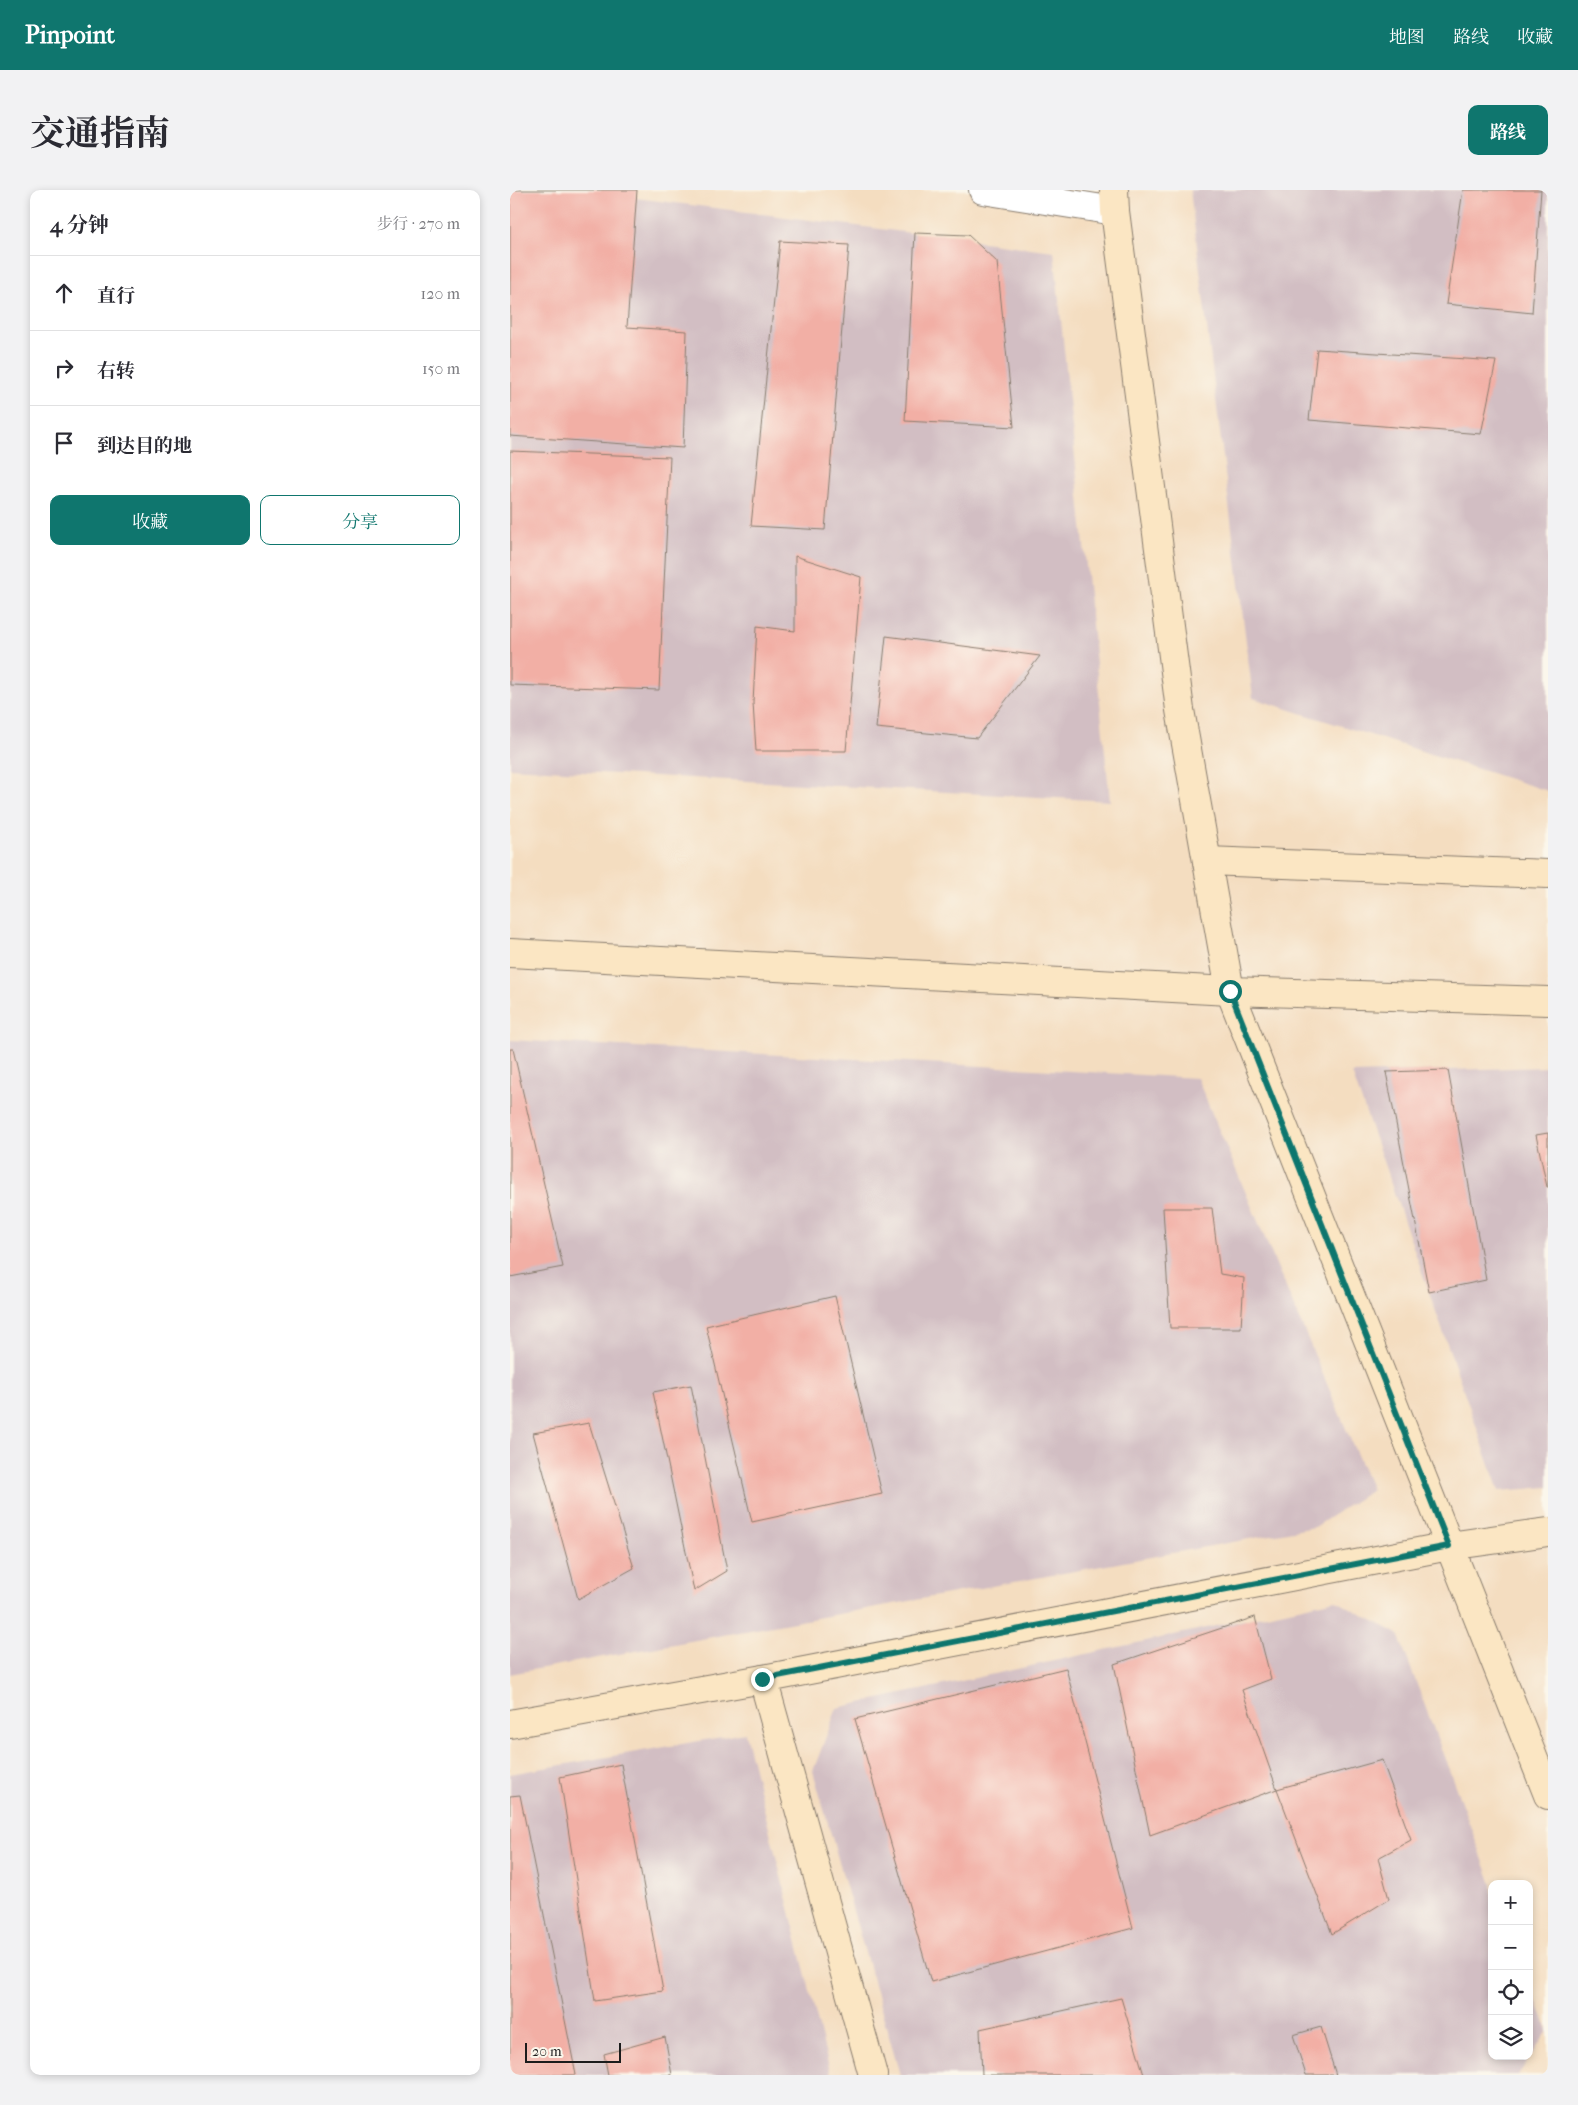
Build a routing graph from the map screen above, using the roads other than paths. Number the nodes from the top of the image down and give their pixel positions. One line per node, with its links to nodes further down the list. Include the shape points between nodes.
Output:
1 (983, 190): 2 (street)
2 (1115, 201): 3 (street, via 1180,710)
3 (1207, 861): 4 (street); 6 (street)
4 (1548, 874)
5 (510, 953): 6 (street)
6 (1230, 991): 7 (street); 9 (street)
7 (1548, 1001)
8 (1548, 1532): 9 (street)
9 (1449, 1546): 10 (street); 12 (street)
10 (762, 1679): 11 (street); 13 (street)
11 (510, 1724)
12 (1548, 1795)
13 (872, 2075)

